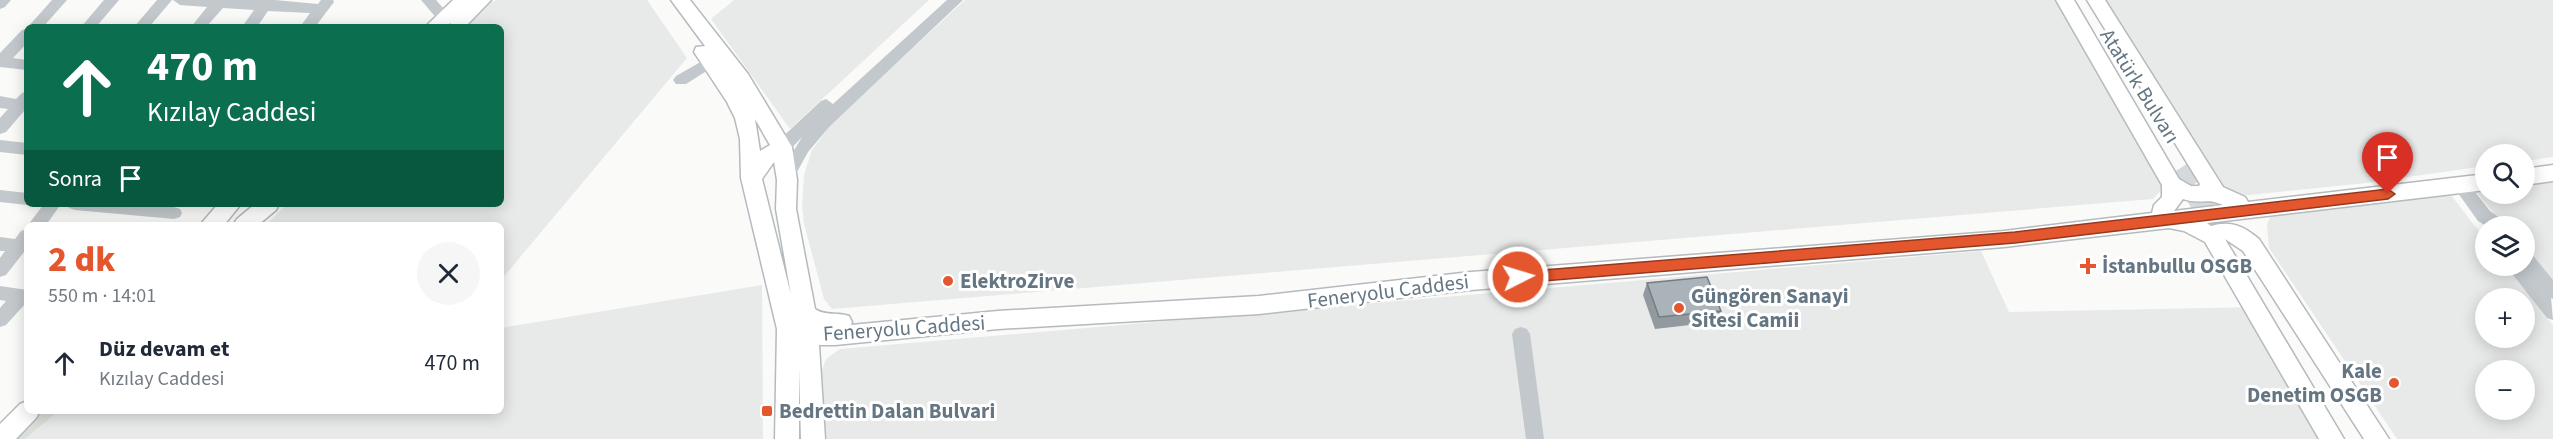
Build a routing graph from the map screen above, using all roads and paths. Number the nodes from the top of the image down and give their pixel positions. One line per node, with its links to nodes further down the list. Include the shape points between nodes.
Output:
1 (4, 0): 18 (street)
2 (60, 0): 21 (street)
3 (112, 0): 22 (street)
4 (165, 0): 23 (street)
5 (180, 0): 16 (street)
6 (428, 0): 20 (street)
7 (482, 0): 20 (main road)
8 (666, 0): 28 (main road)
9 (680, 0): 35 (main road, via 741,79)
10 (942, 0): 35 (street)
11 (956, 0): 42 (street, via 824,122 802,147)
12 (2065, 0): 43 (main road)
13 (2074, 0): 43 (main road, Atatürk Bulvarı)
14 (2088, 0): 43 (main road, Atatürk Bulvarı)
15 (2096, 0): 43 (main road)
16 (220, 1): 17 (street); 24 (street)
17 (266, 3): 19 (street); 25 (street)
18 (0, 4)
19 (326, 4): 26 (street)
20 (450, 13)
21 (37, 24)
22 (91, 24)
23 (144, 24)
24 (201, 24)
25 (251, 24)
26 (309, 24)
27 (24, 37): 29 (street, via 0,62)
28 (711, 61): 30 (street); 44 (main road, via 745,118)
29 (24, 65)
30 (681, 80)
31 (0, 102): 32 (street)
32 (24, 103): 33 (street)
33 (0, 128)
34 (0, 146): 36 (street)
35 (782, 147): 42 (main road); 44 (main road, via 767,157)
36 (24, 149)
37 (2553, 162): 38 (main road)
38 (2535, 164)
39 (2475, 172): 50 (main road, Feneryolu Caddesi)
40 (2553, 173): 41 (main road)
41 (2535, 175)
42 (786, 177): 44 (main road, via 770,188 760,189); 49 (main road)
43 (2189, 177): 50 (main road); 57 (main road)
44 (752, 178): 58 (main road)
45 (2475, 184): 46 (main road, Feneryolu Caddesi)
46 (2461, 186): 55 (main road, Feneryolu Caddesi); 59 (street)
47 (0, 196): 48 (street)
48 (24, 199)
49 (787, 202): 58 (main road, via 771,199); 75 (main road)
50 (2238, 203): 57 (main road, Feneryolu Caddesi)
51 (51, 207): 60 (street)
52 (108, 207): 56 (street)
53 (228, 207): 61 (main road)
54 (265, 207): 62 (main road)
55 (2275, 208): 57 (main road, Feneryolu Caddesi); 66 (main road)
56 (174, 213)
57 (2164, 215): 66 (main road); 75 (main road, Feneryolu Caddesi, via 1468,270 1240,293); 77 (main road, Feneryolu Caddesi, via 1943,247 1471,281 1259,305 998,320)
58 (761, 216): 75 (main road)
59 (2482, 216)
60 (38, 222)
61 (214, 222)
62 (247, 222)
63 (24, 243): 64 (street)
64 (0, 244)
65 (24, 244): 67 (street)
66 (2233, 244): 86 (main road); 87 (main road); 88 (main road); 89 (main road)
67 (0, 270)
68 (2535, 270): 70 (street)
69 (2522, 276): 73 (street)
70 (2553, 292)
71 (0, 293): 72 (street)
72 (24, 296): 74 (street)
73 (2553, 313)
74 (0, 320)
75 (800, 325): 77 (main road, Feneryolu Caddesi); 78 (main road); 83 (main road)
76 (1521, 334): 85 (street)
77 (839, 336): 78 (main road, via 812,359)
78 (811, 373): 84 (main road)
79 (24, 399): 81 (main road)
80 (25, 414): 82 (main road)
81 (0, 424)
82 (1, 439)
83 (787, 439)
84 (813, 439)
85 (1535, 439)
86 (2332, 439)
87 (2348, 439)
88 (2362, 439)
89 (2377, 439)

